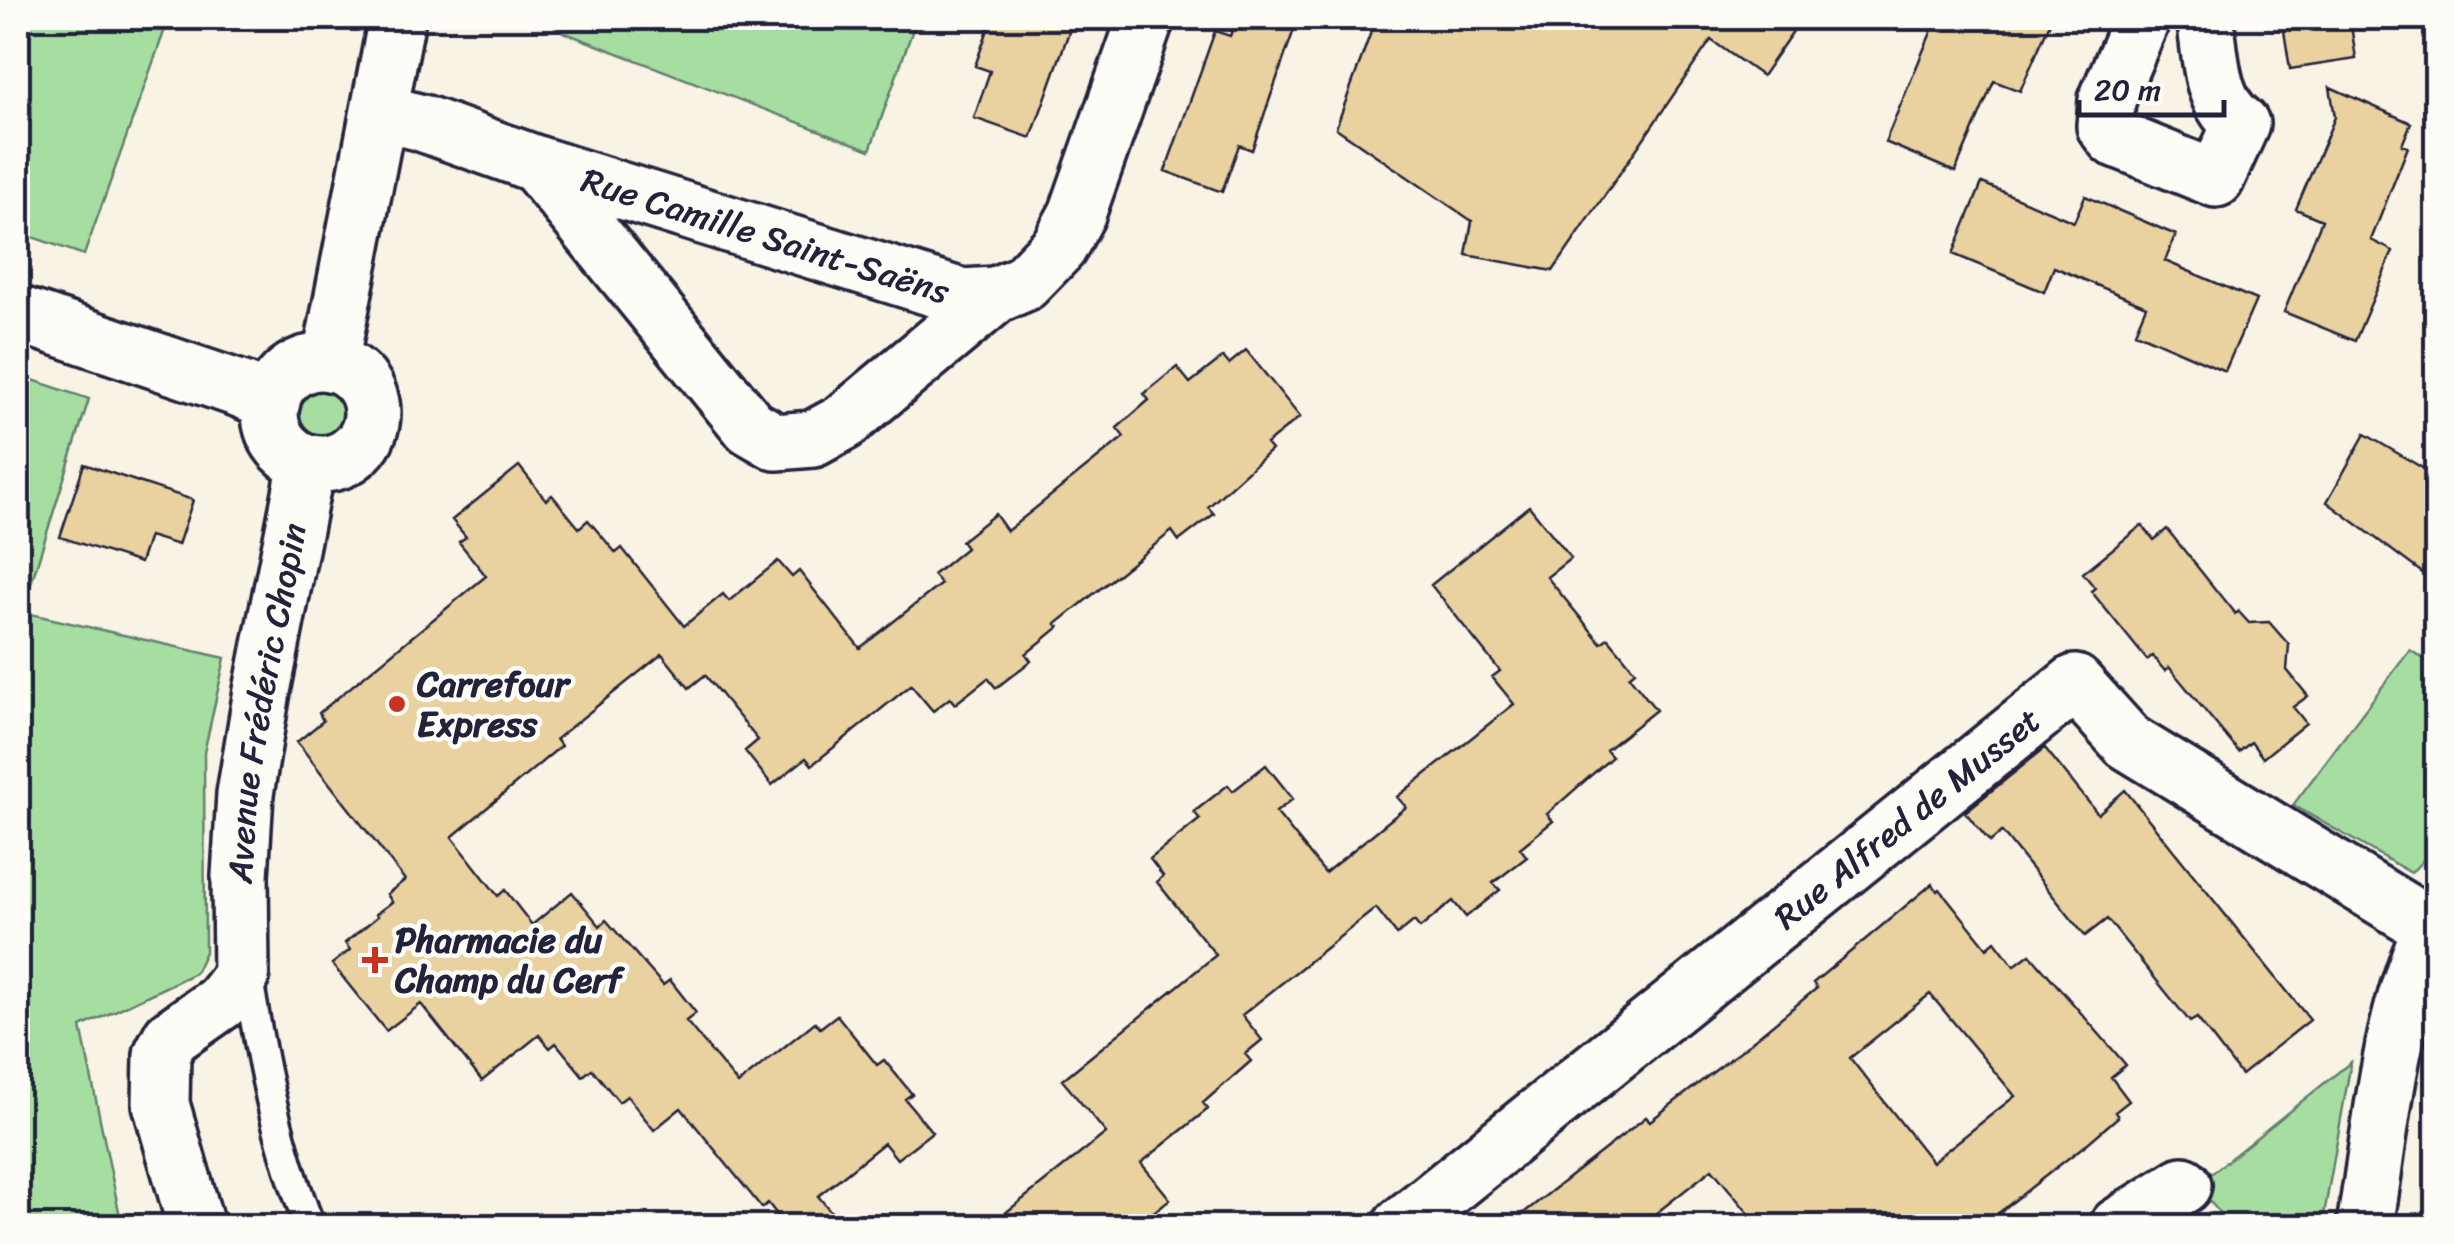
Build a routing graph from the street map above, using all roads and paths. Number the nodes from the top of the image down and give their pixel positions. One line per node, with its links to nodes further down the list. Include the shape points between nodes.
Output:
1 (397, 18): 5 (street)
2 (1146, 18): 7 (street, Rue Camille Saint-Saëns, via 1060,248 1024,283)
3 (2142, 18): 4 (street, via 2107,100 2105,126 2114,138 2216,179 2240,124 2218,96)
4 (2205, 18)
5 (380, 112): 6 (street, Rue Camille Saint-Saëns); 9 (street)
6 (536, 164): 7 (street, Rue Camille Saint-Saëns, via 962,297); 7 (street, Rue Camille Saint-Saëns, via 738,414 776,442 813,439 844,422)
7 (996, 295)
8 (18, 314): 10 (street)
9 (330, 363): 10 (street, via 296,368); 11 (street, via 364,386 370,427 343,459)
10 (272, 402): 11 (street, via 275,436)
11 (308, 462): 13 (street, Avenue Frédéric Chopin, via 249,764 241,839)
12 (2434, 924): 17 (street, Rue Alfred de Musset, via 2128,742 2075,682); 19 (street, via 2402,1011)
13 (243, 944): 15 (street, Avenue Frédéric Chopin, via 241,976 231,994 180,1028 162,1054 161,1104); 16 (lane, Avenue Frédéric Chopin, via 267,1088)
14 (2183, 1185): 18 (street)
15 (196, 1226)
16 (310, 1226)
17 (1401, 1226)
18 (2118, 1226)
19 (2365, 1226)

